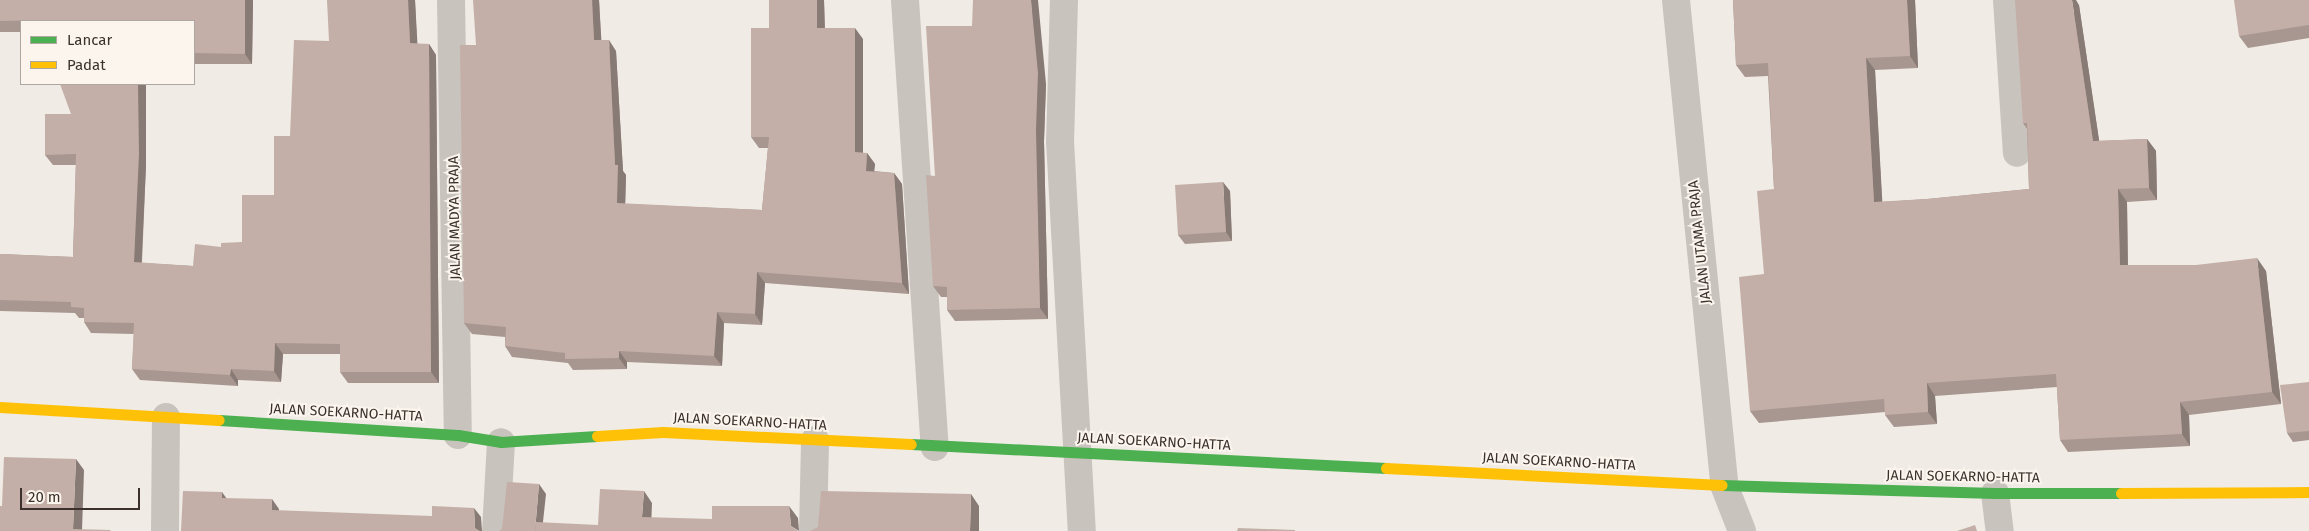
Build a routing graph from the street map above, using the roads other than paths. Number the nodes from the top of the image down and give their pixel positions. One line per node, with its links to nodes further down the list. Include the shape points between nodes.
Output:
1 (451, 0): 9 (street, JALAN MADYA PRAJA)
2 (905, 0): 12 (street)
3 (1064, 0): 13 (street, via 1060,141)
4 (1676, 0): 14 (street, JALAN UTAMA PRAJA)
5 (2007, 0): 6 (street)
6 (2017, 153)
7 (0, 407): 8 (main road, JALAN SOEKARNO-HATTA)
8 (166, 417): 9 (main road, JALAN SOEKARNO-HATTA); 17 (street)
9 (458, 435): 11 (main road, JALAN SOEKARNO-HATTA)
10 (815, 440): 11 (main road, JALAN SOEKARNO-HATTA, via 664,432); 12 (main road, JALAN SOEKARNO-HATTA); 19 (street)
11 (501, 442): 18 (street)
12 (935, 447): 13 (main road, JALAN SOEKARNO-HATTA)
13 (1076, 453): 14 (main road, JALAN SOEKARNO-HATTA); 20 (street)
14 (1724, 485): 16 (main road, JALAN SOEKARNO-HATTA); 21 (street, JALAN UTAMA PRAJA)
15 (2309, 492): 16 (main road, JALAN SOEKARNO-HATTA)
16 (1995, 493): 22 (street)
17 (165, 531)
18 (496, 531)
19 (813, 531)
20 (1082, 531)
21 (1742, 531)
22 (2000, 531)

